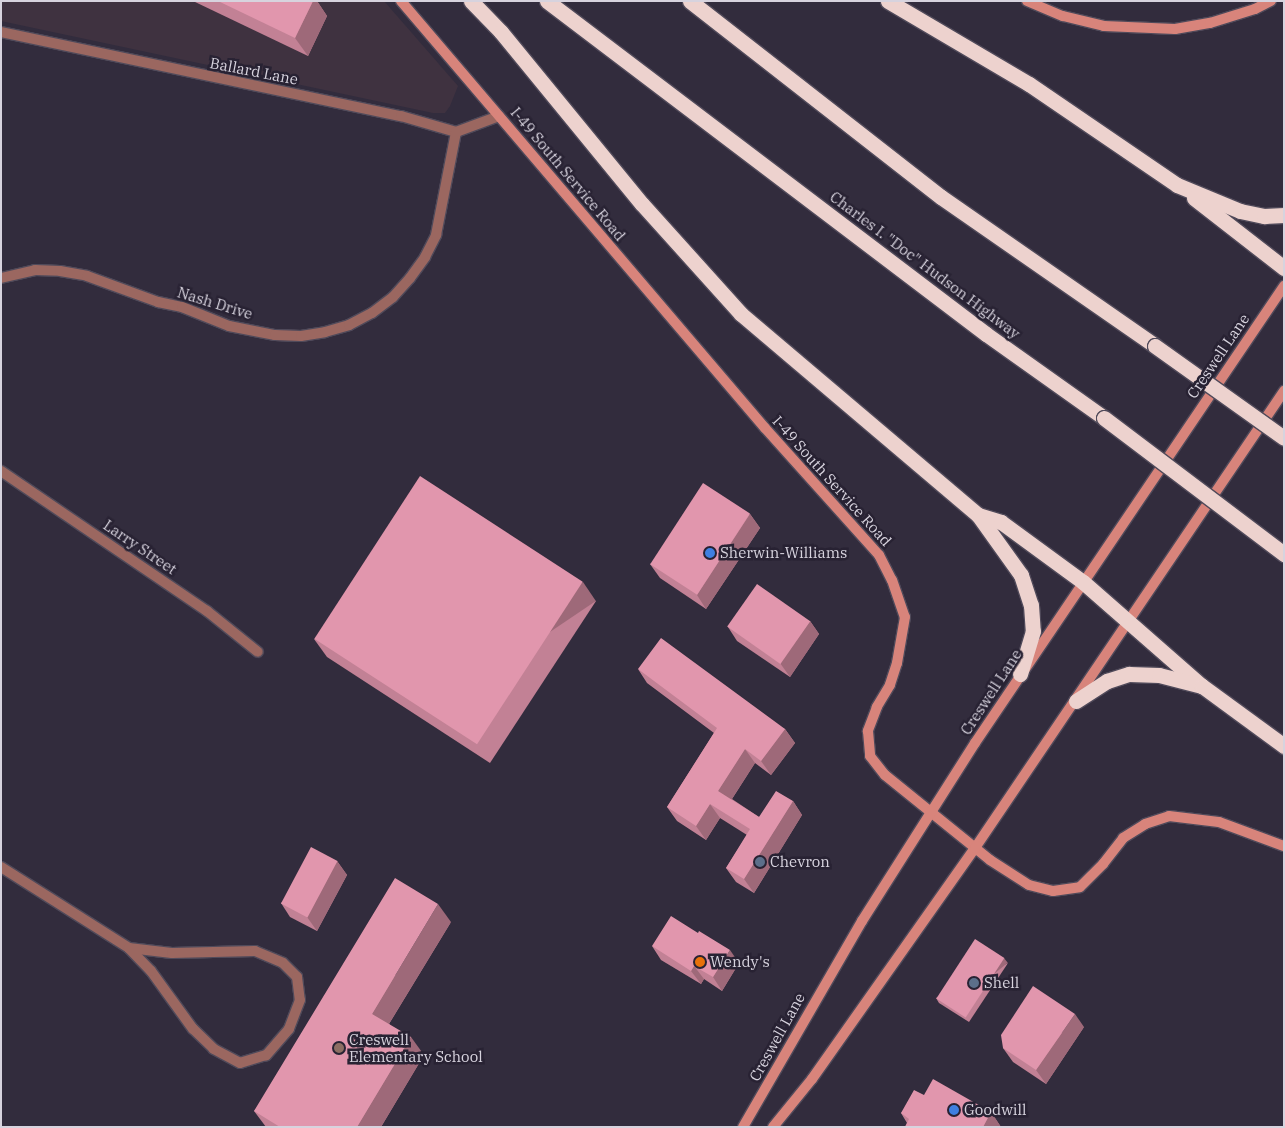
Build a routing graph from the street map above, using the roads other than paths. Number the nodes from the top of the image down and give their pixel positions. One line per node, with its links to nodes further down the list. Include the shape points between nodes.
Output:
1 (401, 1): 9 (main road, I-49 South Service Road)
2 (471, 1): 19 (highway, via 501,32 642,204 742,314)
3 (547, 1): 20 (highway, Charles I. "Doc" Hudson Highway, bridge, via 986,334 1104,418)
4 (690, 1): 17 (highway, bridge, via 942,197)
5 (888, 1): 11 (highway, via 1029,84)
6 (1027, 1): 7 (main road, via 1063,16 1104,26 1175,29 1210,23)
7 (1271, 1)
8 (1, 32): 10 (street, Ballard Lane, via 401,116)
9 (499, 116): 10 (street); 28 (main road, I-49 South Service Road, via 765,428 879,555 905,617 890,685 868,731 870,756 885,775)
10 (456, 132): 14 (street, Nash Drive, via 436,235 410,278 393,297 349,325 301,336 276,335 229,326 87,276 35,270)
11 (1177, 185): 12 (highway, via 1240,211 1264,216); 13 (highway)
12 (1284, 215)
13 (1284, 268)
14 (1, 278)
15 (1284, 286): 21 (main road, Creswell Lane)
16 (1284, 391): 22 (main road)
17 (1284, 438)
18 (1, 471): 23 (street, Larry Street, via 207,611)
19 (978, 515): 21 (highway, via 1001,522); 24 (highway, via 1021,575 1031,605 1033,631)
20 (1284, 554)
21 (1083, 582): 22 (highway); 24 (main road, Creswell Lane)
22 (1129, 622): 25 (highway); 26 (main road)
23 (258, 652)
24 (1020, 674): 28 (main road, Creswell Lane)
25 (1202, 686): 26 (highway, via 1159,675 1129,674 1108,681); 27 (highway)
26 (1076, 701): 30 (main road)
27 (1284, 746)
28 (931, 813): 30 (main road, I-49 South Service Road); 33 (main road, Creswell Lane, via 862,920)
29 (1284, 846): 30 (main road, I-49 South Service Road, via 1219,822 1169,816 1146,824 1123,838 1080,887 1053,891 1029,885)
30 (975, 848): 34 (main road, via 812,1079)
31 (1, 867): 32 (street)
32 (128, 948): 32 (street, via 172,953 255,951 283,963 297,977 300,1000 289,1029 266,1055 240,1062 214,1049 193,1029 151,971)
33 (743, 1127)
34 (773, 1127)

